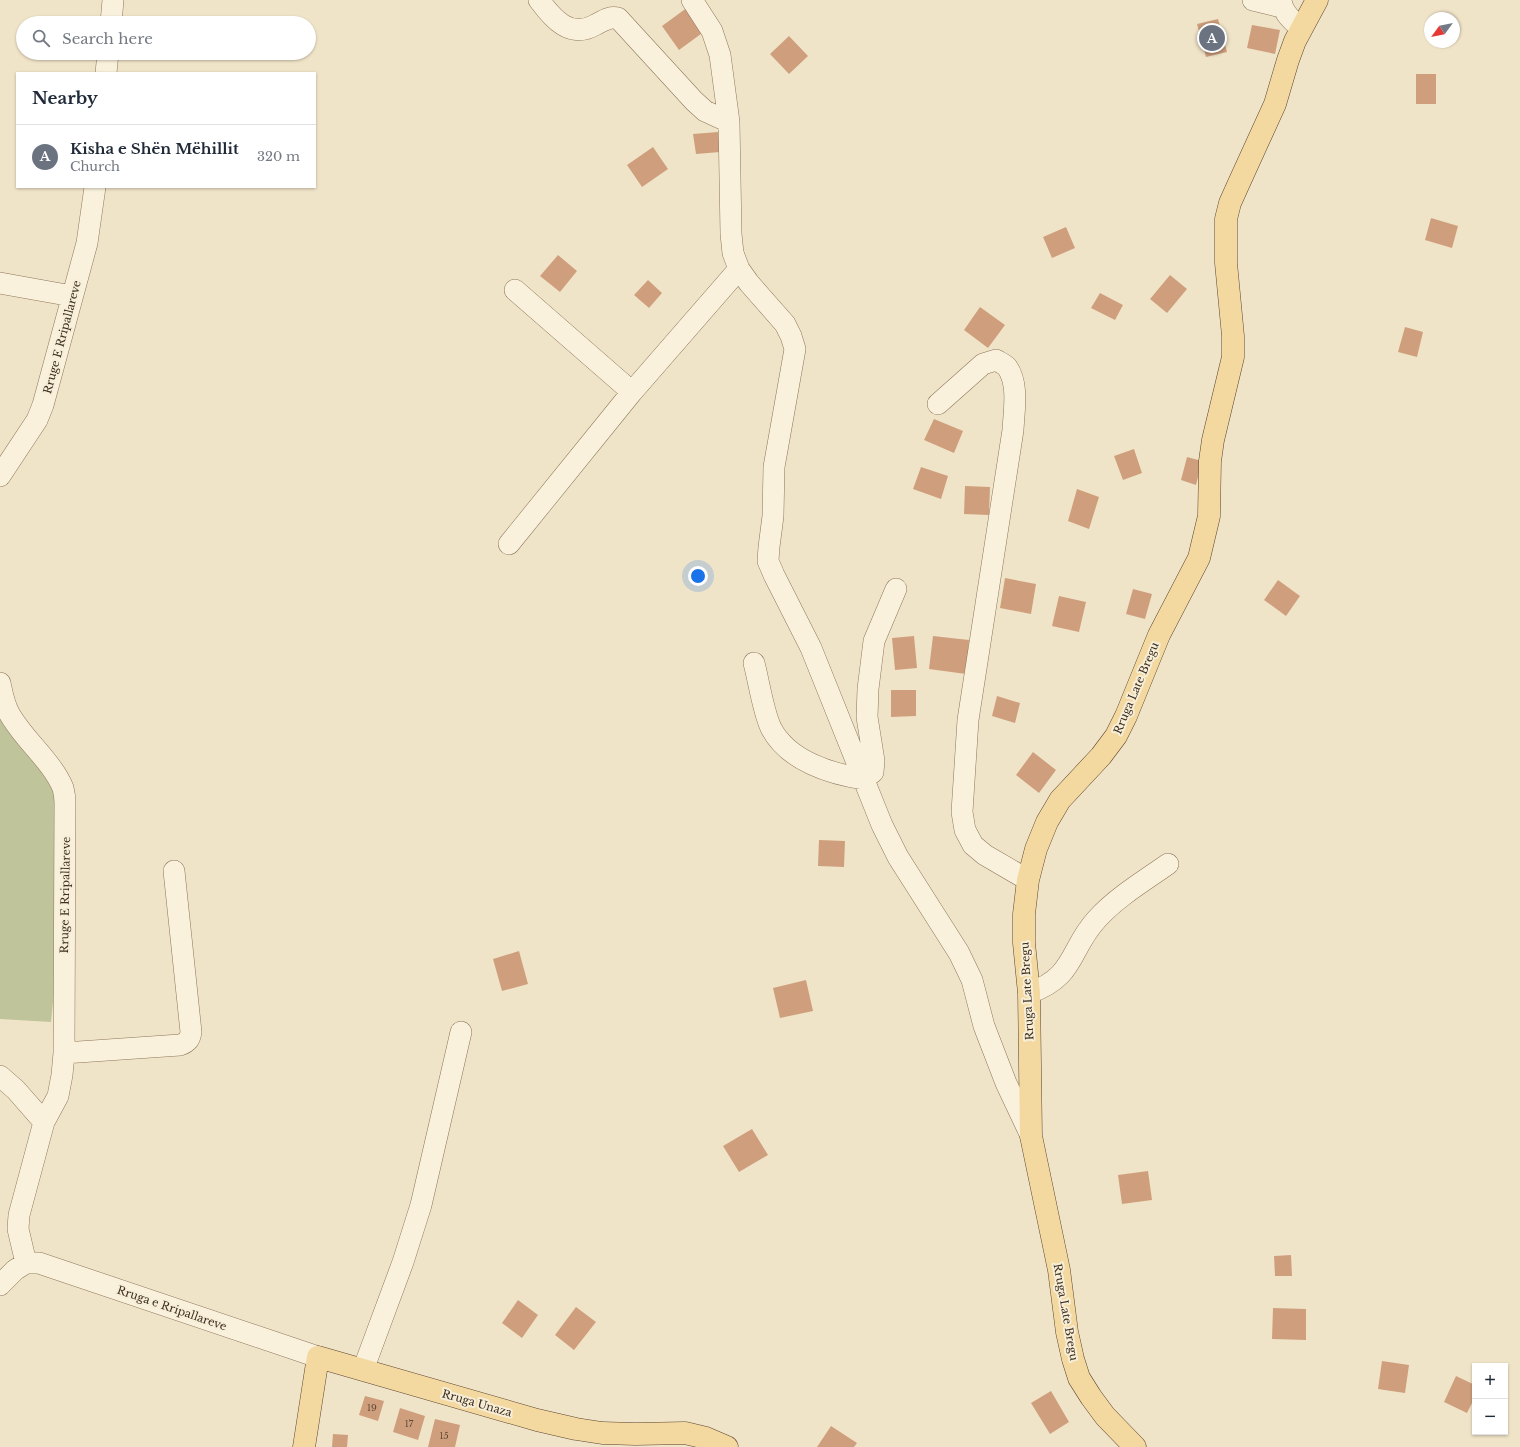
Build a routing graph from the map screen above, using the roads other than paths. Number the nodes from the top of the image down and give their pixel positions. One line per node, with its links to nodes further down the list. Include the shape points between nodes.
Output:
1 (112, 0): 7 (street)
2 (539, 0): 11 (street, via 555,19 577,31 589,29 608,18 618,18 694,101 705,111)
3 (692, 0): 11 (street, via 712,31 720,56)
4 (1253, 0): 6 (street)
5 (1317, 0): 8 (main road, Rruga Late Bregu)
6 (1281, 3): 8 (street, via 1288,17)
7 (111, 16)
8 (1300, 29): 27 (main road, Rruga Late Bregu, via 1275,104 1230,203 1226,219 1226,263 1234,336 1232,357 1213,440 1209,516 1199,558 1159,635 1116,736 1060,800 1047,822 1036,849)
9 (107, 60): 10 (street)
10 (106, 72)
11 (729, 122): 13 (street, via 731,234 733,253)
12 (95, 188): 16 (street, Rruge E Rripallareve, via 87,243)
13 (739, 269): 17 (street); 24 (street, via 785,324 795,349 774,467 768,561 811,648)
14 (0, 283): 16 (street)
15 (516, 290): 17 (street)
16 (72, 296): 19 (street, Rruge E Rripallareve, via 41,410)
17 (632, 392): 20 (street)
18 (938, 404): 27 (street, via 983,364 996,360 1006,366 1013,381 1013,430 968,720 962,812 965,830 973,845)
19 (0, 476)
20 (509, 544)
21 (896, 589): 24 (street, via 874,641 867,717 874,761 873,772)
22 (754, 663): 24 (street, via 767,716 778,739 808,762 828,771)
23 (0, 683): 30 (street, Rruge E Rripallareve, via 8,712 63,789)
24 (864, 779): 33 (street, via 898,857 972,980 984,1026)
25 (1168, 864): 28 (street, via 1096,920 1062,975 1050,984)
26 (174, 871): 30 (street, via 190,1038 180,1045)
27 (1028, 880): 28 (main road, Rruga Late Bregu, via 1024,943)
28 (1029, 993): 33 (main road, Rruga Late Bregu)
29 (461, 1032): 37 (street, via 422,1205 404,1262)
30 (64, 1053): 32 (street, Rruge E Rripallareve, via 58,1096)
31 (0, 1076): 32 (street)
32 (44, 1122): 34 (street, via 19,1215 18,1229)
33 (1031, 1136): 40 (main road, Rruga Late Bregu, via 1059,1270 1067,1332 1079,1378 1105,1416)
34 (26, 1263): 35 (street); 36 (street, Rruga e Rripallareve, via 44,1264)
35 (0, 1285)
36 (318, 1357): 37 (main road, Rruga Unaza); 38 (main road)
37 (363, 1370): 39 (main road, Rruga Unaza, via 576,1429 636,1434 685,1432)
38 (304, 1447)
39 (727, 1447)
40 (1135, 1447)

